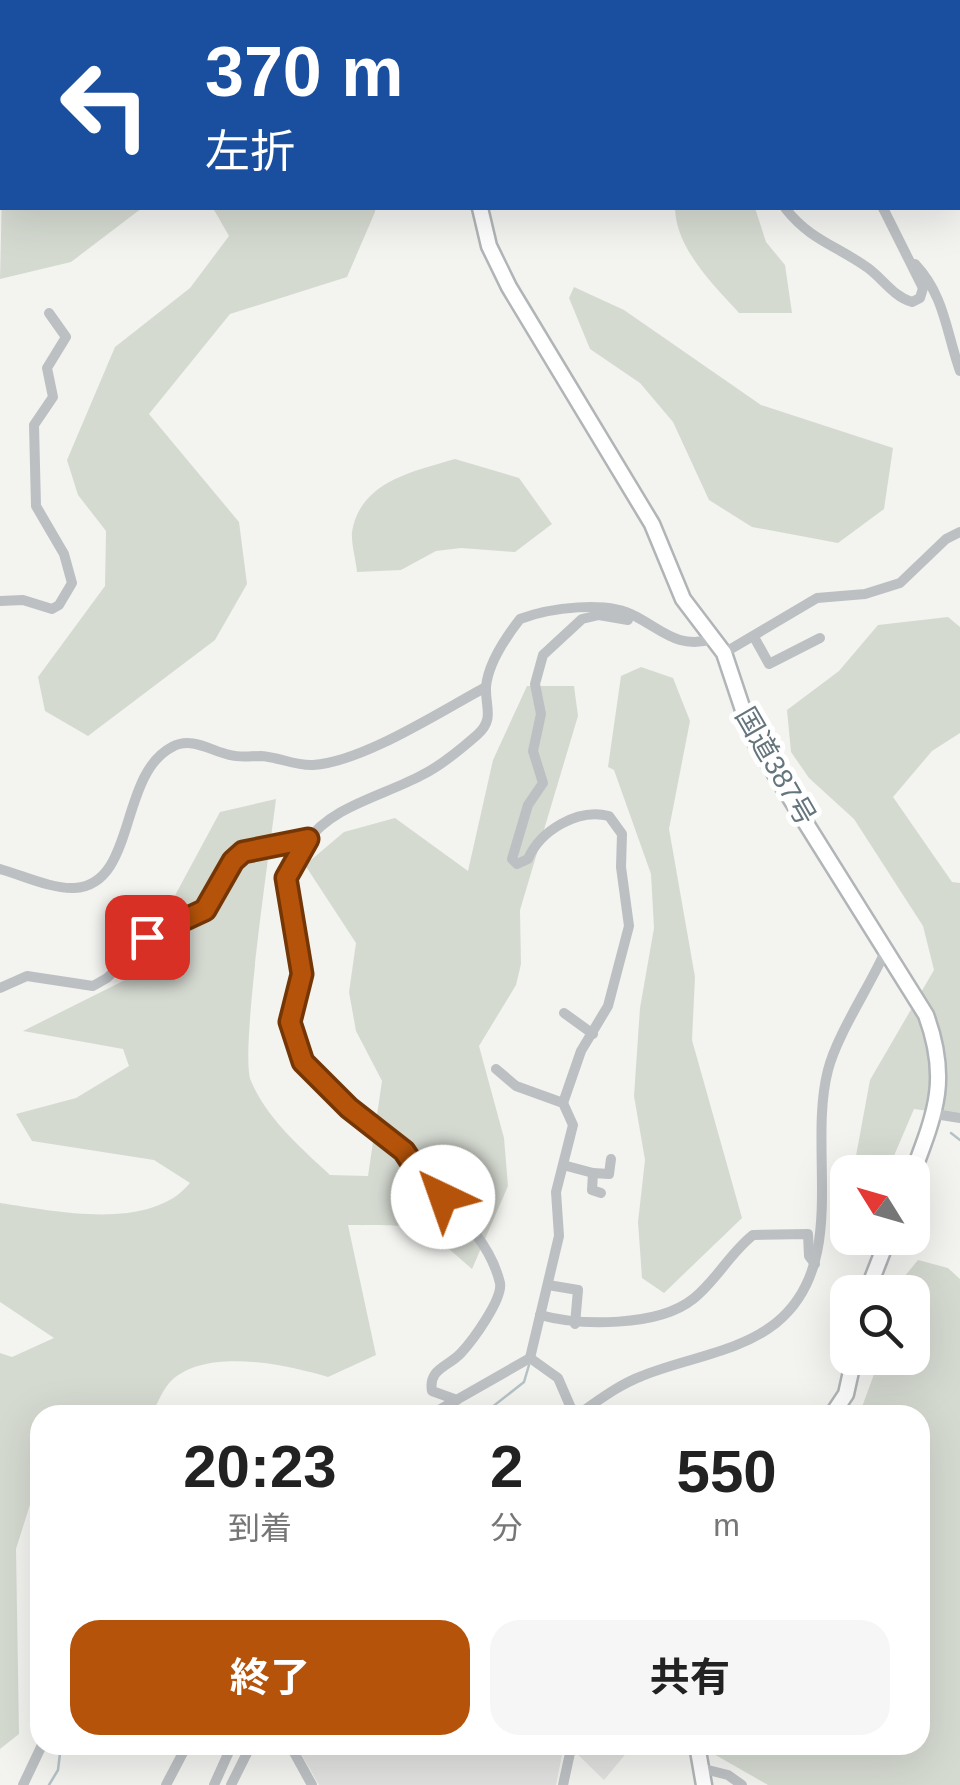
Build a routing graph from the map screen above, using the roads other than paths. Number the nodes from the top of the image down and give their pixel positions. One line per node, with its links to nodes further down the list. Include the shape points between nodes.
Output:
1 (480, 210): 12 (highway, 国道387号, via 509,287 652,524 683,598)
2 (787, 210): 4 (street, via 827,248 858,261 912,302 922,288)
3 (884, 210): 4 (street)
4 (896, 234): 6 (street, via 944,307)
5 (50, 312): 8 (street, via 66,336 46,373 53,397 34,425 34,490 72,583 52,609)
6 (960, 371)
7 (960, 532): 10 (street, via 900,583 817,598)
8 (0, 600)
9 (646, 624): 12 (street, via 682,643); 14 (street, via 594,605 520,619); 20 (street, via 612,615 582,619 544,654 535,684 542,714 533,750 543,782 528,805 512,859 528,859 548,830 594,815 609,816 622,834 629,926 608,1006)
10 (754, 637): 11 (street, via 769,664); 13 (street)
11 (820, 638)
12 (714, 639): 13 (highway, 国道387号)
13 (724, 654): 17 (highway, 国道387号, via 752,736)
14 (486, 688): 15 (street, via 490,716 480,733 424,775 355,806); 16 (street, via 389,741 318,764 177,744 138,782 123,843 100,878 68,888)
15 (308, 839): 18 (street, via 243,852 205,910 158,928 93,986 27,976); 36 (street, via 286,878 302,974 290,1022 303,1062 404,1151 424,1181 477,1233 500,1286 488,1316 430,1382 432,1392)
16 (0, 870)
17 (884, 954): 23 (highway, 国道387号, via 933,1034); 30 (street, via 828,1068)
18 (0, 988)
19 (564, 1013): 20 (street)
20 (592, 1034): 22 (street)
21 (496, 1068): 22 (street, via 516,1086)
22 (563, 1103): 27 (street, via 573,1125)
23 (935, 1114): 24 (street); 25 (highway, 国道387号)
24 (960, 1118)
25 (920, 1155)
26 (611, 1159): 28 (street, via 609,1174)
27 (563, 1164): 28 (street); 31 (street)
28 (593, 1173): 29 (street, via 592,1190)
29 (600, 1193)
30 (814, 1264): 33 (street, via 808,1234 752,1235 692,1300 648,1318); 39 (street, via 800,1296 773,1325 639,1376)
31 (548, 1286): 32 (street); 33 (street, via 578,1290)
32 (540, 1316): 33 (street); 34 (street)
33 (575, 1324)
34 (530, 1358): 36 (street); 38 (street, via 558,1378)
35 (850, 1375): 40 (highway)
36 (458, 1400): 37 (street)
37 (449, 1405)
38 (570, 1405)
39 (591, 1405)
40 (839, 1405)
41 (37, 1755): 51 (street)
42 (182, 1755): 52 (street)
43 (228, 1755): 53 (street)
44 (246, 1755): 50 (street)
45 (295, 1755): 49 (street)
46 (570, 1755): 54 (street)
47 (698, 1755): 48 (highway)
48 (700, 1768): 55 (highway); 56 (street)
49 (308, 1783)
50 (234, 1784)
51 (23, 1785)
52 (166, 1785)
53 (214, 1785)
54 (563, 1785)
55 (704, 1785)
56 (742, 1785)

